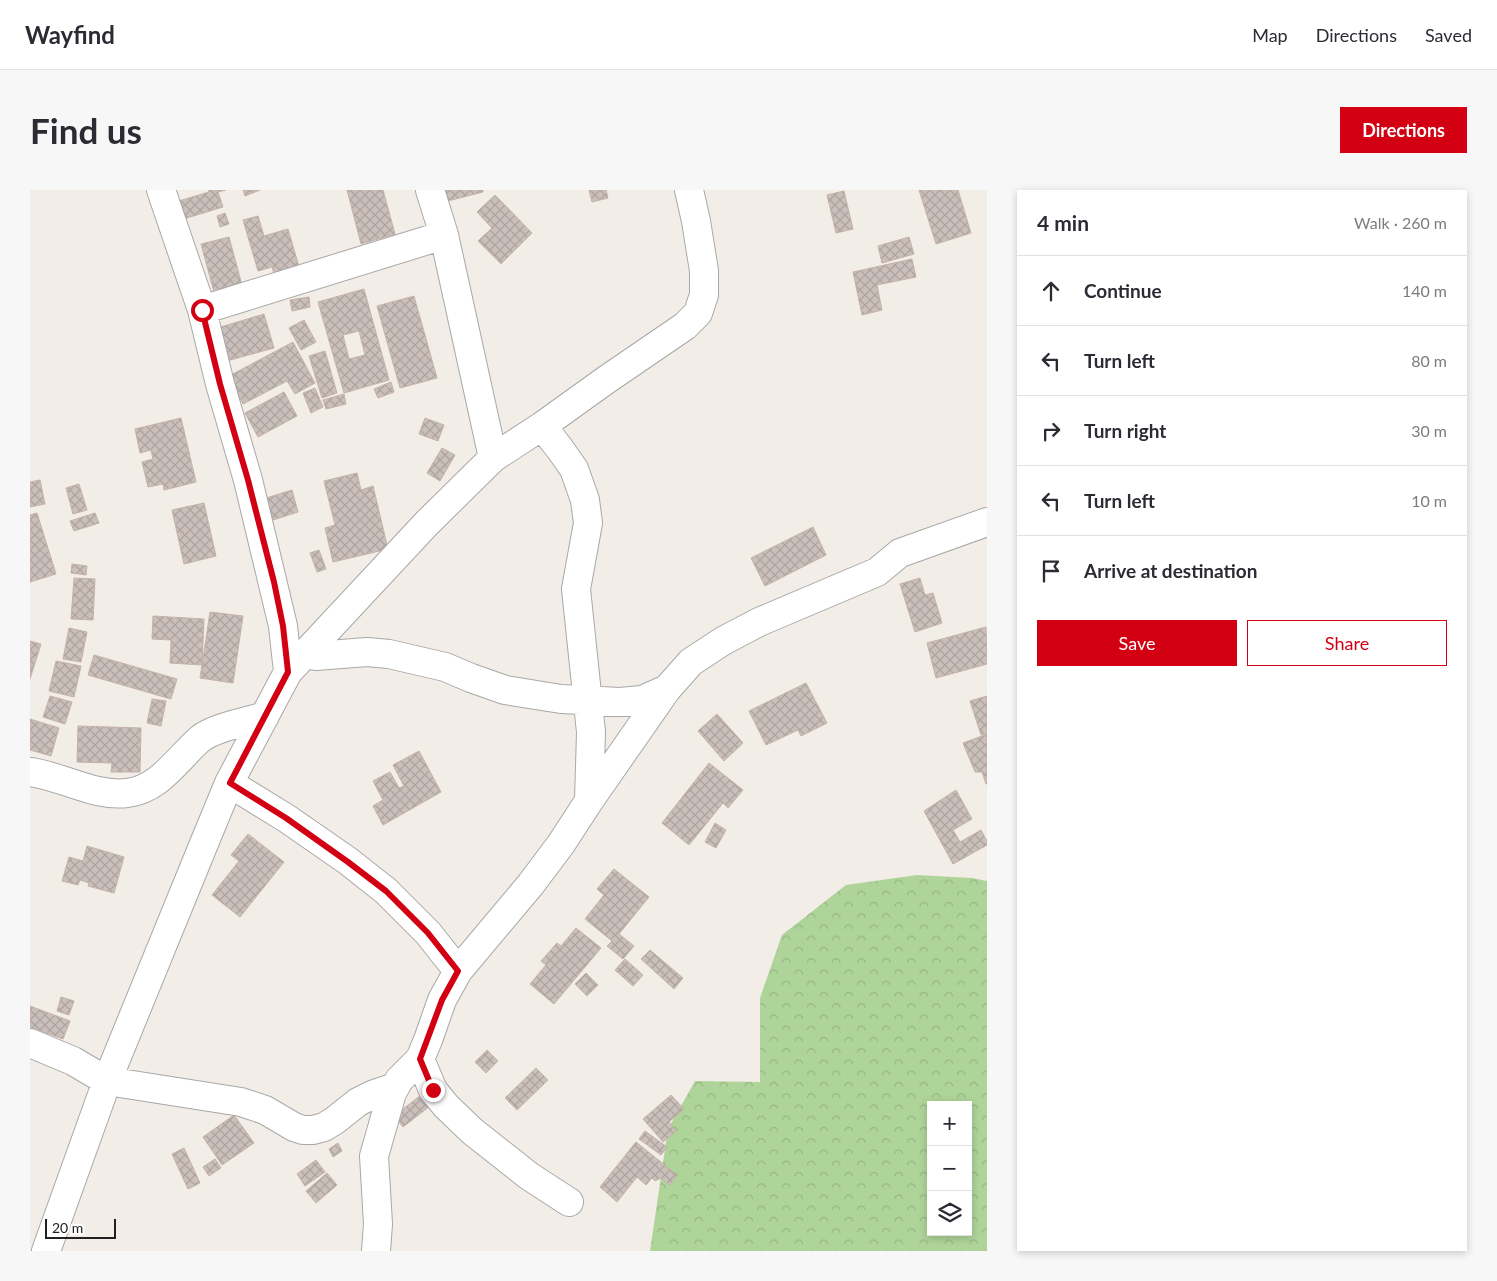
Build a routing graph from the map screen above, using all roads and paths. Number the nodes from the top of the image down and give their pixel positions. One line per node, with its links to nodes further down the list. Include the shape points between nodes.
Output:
1 (161, 190): 5 (street)
2 (430, 190): 4 (street)
3 (688, 190): 6 (street, via 704,271 704,295 698,313 685,326)
4 (444, 235): 5 (street); 7 (street)
5 (202, 310): 9 (street, via 283,626)
6 (542, 426): 7 (street); 11 (street, via 574,469 586,500 588,523 576,589)
7 (493, 458): 9 (street, via 427,523)
8 (987, 522): 10 (street, via 900,553 877,572 759,622 691,662)
9 (297, 663): 11 (street, via 316,656 367,652 389,654 445,667 505,690); 12 (street)
10 (667, 689): 11 (street, via 642,700); 15 (street)
11 (588, 702): 15 (street, via 591,739)
12 (265, 716): 13 (street, via 201,738 172,768 145,788 127,794 108,793); 14 (street)
13 (30, 772)
14 (230, 783): 16 (street, via 294,824 386,891 428,933); 19 (street)
15 (589, 801): 16 (street, via 531,884)
16 (458, 971): 18 (street, via 442,1000)
17 (30, 1043): 19 (street, via 73,1061)
18 (420, 1059): 20 (street); 21 (street, via 433,1090 472,1131 529,1176)
19 (107, 1081): 20 (street, via 241,1102 265,1110 303,1130 324,1127 358,1102); 22 (street)
20 (396, 1087): 23 (street, via 374,1156 378,1224)
21 (569, 1202)
22 (46, 1251)
23 (376, 1251)

